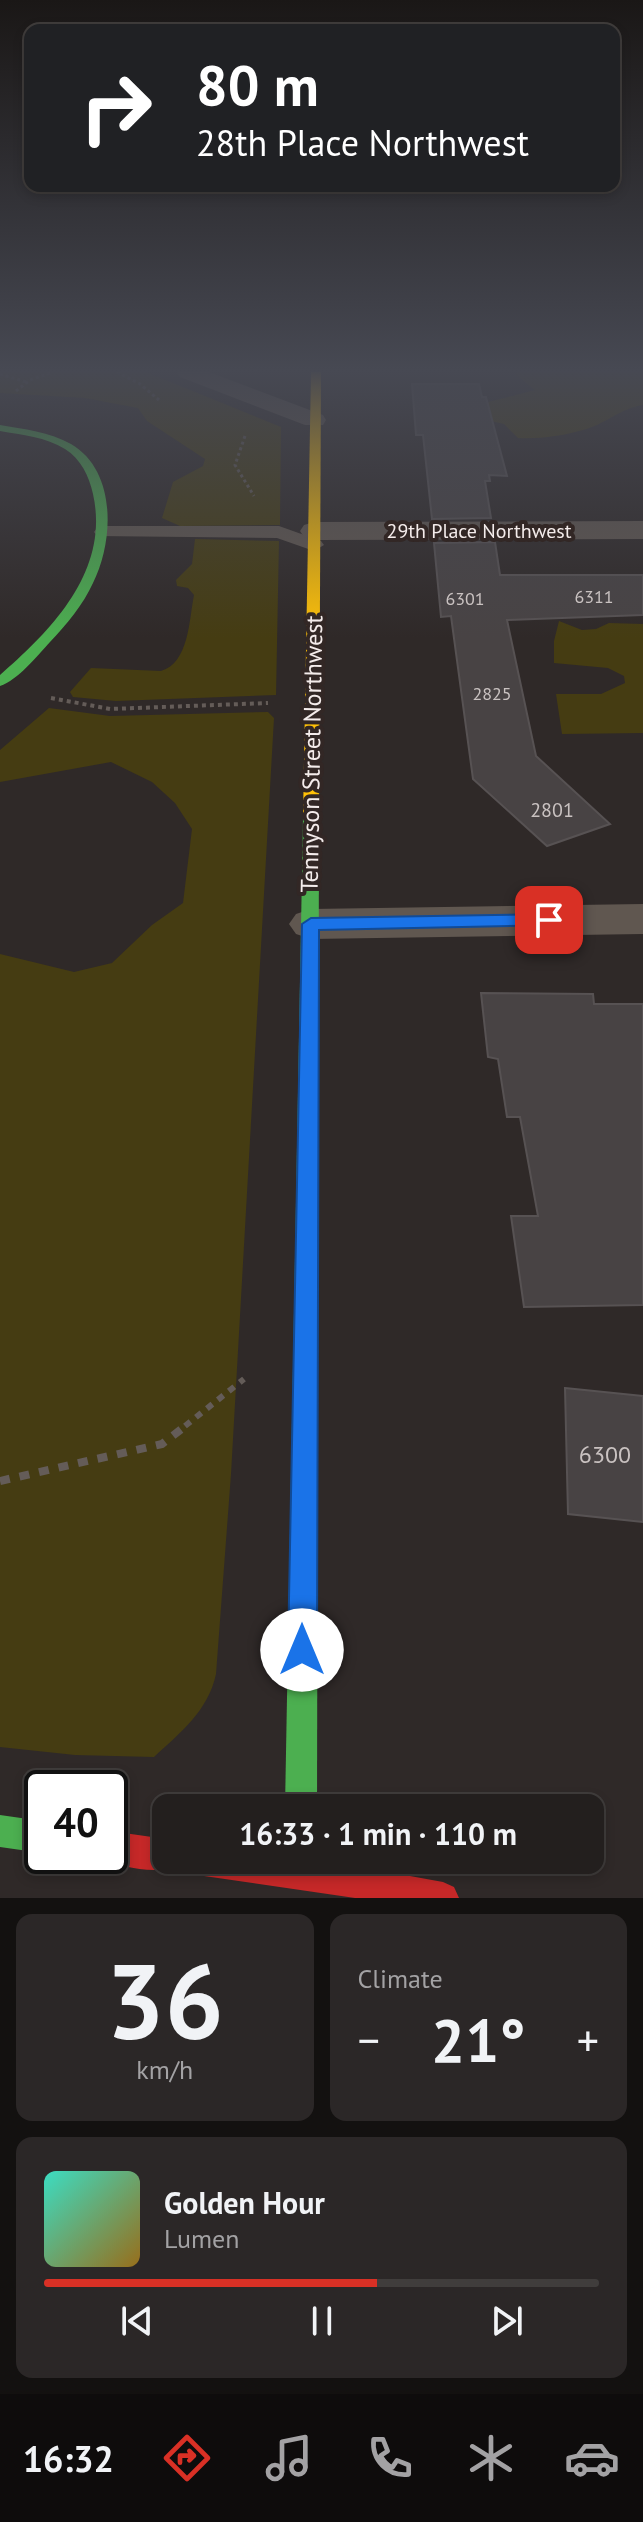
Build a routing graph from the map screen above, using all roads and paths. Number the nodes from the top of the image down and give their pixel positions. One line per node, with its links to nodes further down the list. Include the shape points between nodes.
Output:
1 (86, 461): 5 (street, via 103,508)
2 (234, 461): 6 (path, via 260,510)
3 (314, 461): 7 (street, Tennyson Street Northwest)
4 (643, 530): 7 (street, 29th Place Northwest)
5 (104, 532): 6 (lane); 8 (street, via 90,581 69,615)
6 (260, 532): 7 (lane)
7 (314, 538): 10 (street, Tennyson Street Northwest)
8 (0, 682)
9 (47, 697): 10 (path, via 110,709)
10 (313, 701): 12 (street, Tennyson Street Northwest)
11 (643, 919): 12 (street)
12 (311, 924): 15 (street, Tennyson Street Northwest)
13 (244, 1379): 14 (path, via 162,1444)
14 (0, 1481)
15 (301, 1794)
16 (0, 1831): 17 (street)
17 (24, 1834)
18 (128, 1850): 19 (street)
19 (152, 1853)
20 (376, 1874): 21 (street)
21 (443, 1898)

